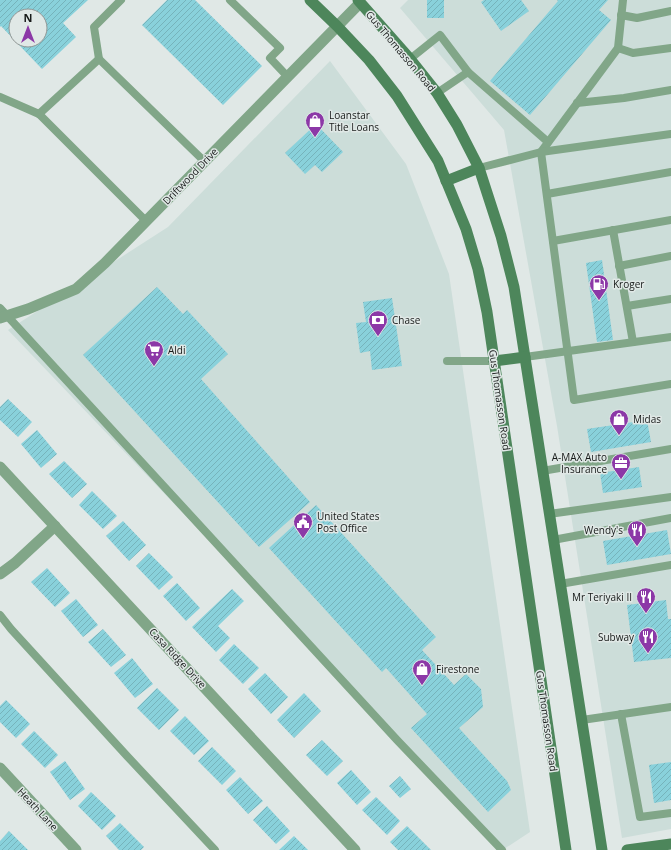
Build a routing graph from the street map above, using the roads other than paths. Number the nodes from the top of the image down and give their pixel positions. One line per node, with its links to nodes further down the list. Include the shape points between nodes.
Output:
1 (121, 0): 11 (lane, via 94,27)
2 (230, 0): 14 (lane, via 280,48 270,58)
3 (310, 0): 8 (main road, Gus Thomasson Road)
4 (623, 0): 7 (lane)
5 (362, 1): 8 (street, Driftwood Drive); 12 (main road, Gus Thomasson Road)
6 (671, 11): 7 (lane, via 637,18)
7 (621, 15): 9 (lane)
8 (337, 26): 14 (street, Driftwood Drive); 26 (main road, Gus Thomasson Road, via 397,96 438,161)
9 (618, 48): 10 (lane, via 633,53); 18 (lane)
10 (671, 48)
11 (99, 59): 19 (lane); 23 (lane)
12 (410, 59): 13 (lane, via 440,35); 16 (main road, Gus Thomasson Road)
13 (468, 72): 16 (lane); 21 (lane)
14 (287, 76): 23 (street, Driftwood Drive)
15 (671, 90): 18 (lane)
16 (437, 93): 24 (main road, Gus Thomasson Road)
17 (0, 97): 19 (lane)
18 (577, 103): 21 (lane)
19 (39, 114): 29 (lane)
20 (671, 134): 22 (lane)
21 (548, 142): 22 (lane)
22 (541, 152): 24 (lane); 27 (lane)
23 (204, 161): 29 (street, Driftwood Drive)
24 (479, 168): 26 (main road); 40 (main road, Gus Thomasson Road, via 514,287)
25 (671, 172): 27 (lane)
26 (446, 180): 42 (main road, Gus Thomasson Road, via 466,229 478,269)
27 (546, 194): 31 (lane)
28 (671, 220): 30 (lane)
29 (146, 221): 36 (street, Driftwood Drive, via 106,263 76,289 28,309)
30 (612, 230): 31 (lane); 33 (lane)
31 (553, 241): 39 (lane)
32 (671, 256): 33 (lane)
33 (619, 266): 35 (lane)
34 (671, 299): 35 (lane)
35 (627, 306): 38 (lane)
36 (2, 314): 65 (lane)
37 (671, 337): 38 (lane)
38 (634, 342): 39 (lane)
39 (567, 351): 40 (lane); 43 (lane, via 574,400)
40 (525, 358): 42 (main road); 46 (main road, Gus Thomasson Road)
41 (447, 361): 42 (lane)
42 (494, 361): 66 (main road, Gus Thomasson Road)
43 (671, 384)
44 (671, 449): 46 (lane)
45 (0, 467): 50 (street, Casa Ridge Drive)
46 (542, 471): 48 (main road, Gus Thomasson Road)
47 (671, 497): 48 (lane)
48 (549, 514): 51 (main road, Gus Thomasson Road)
49 (671, 518): 51 (lane)
50 (55, 526): 53 (street); 64 (street, Casa Ridge Drive)
51 (553, 540): 54 (main road, Gus Thomasson Road)
52 (671, 565): 54 (lane)
53 (0, 574)
54 (560, 584): 58 (main road, Gus Thomasson Road)
55 (0, 615): 63 (lane)
56 (671, 707): 57 (lane)
57 (621, 714): 58 (lane); 60 (lane, via 640,817)
58 (582, 720): 67 (main road, Gus Thomasson Road)
59 (0, 768): 62 (street, Heath Lane)
60 (671, 813)
61 (671, 844): 68 (main road)
62 (76, 850)
63 (215, 850)
64 (355, 850)
65 (502, 850)
66 (566, 850)
67 (602, 850)
68 (627, 850)

